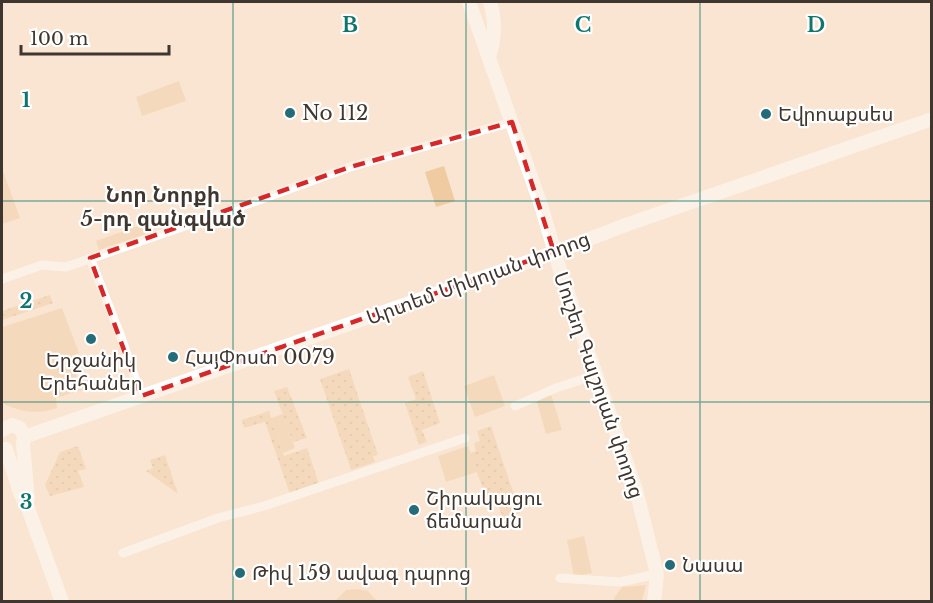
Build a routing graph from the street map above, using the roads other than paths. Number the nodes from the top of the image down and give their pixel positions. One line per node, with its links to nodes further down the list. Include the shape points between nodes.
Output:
1 (469, 2): 3 (main road, Մուշեղ Գալշոյան փողոց)
2 (490, 2): 3 (main road, via 494,40)
3 (489, 57): 5 (main road, Մուշեղ Գալշոյան փողոց)
4 (932, 119): 6 (main road, Արտեմ Միկոյան փողոց, via 631,222)
5 (512, 123): 6 (main road, Մուշեղ Գալշոյան փողոց); 7 (street, via 350,167)
6 (555, 252): 9 (main road, Մուշեղ Գալշոյան փողոց); 10 (main road, Արտեմ Միկոյան փողոց)
7 (90, 258): 8 (street, via 66,267 42,265); 10 (street)
8 (2, 279)
9 (596, 375): 11 (street); 18 (main road, Մուշեղ Գալշոյան փողոց, via 636,490)
10 (141, 396): 14 (main road, Արտեմ Միկոյան փողոց)
11 (515, 406)
12 (2, 430): 14 (main road, via 8,426 20,428)
13 (465, 438): 17 (street)
14 (24, 441): 15 (main road, Արտեմ Միկոյան փողոց, via 14,450); 16 (main road)
15 (4, 447): 16 (main road)
16 (28, 508): 20 (main road)
17 (123, 553)
18 (657, 574): 19 (street, via 620,582); 21 (main road, Մուշեղ Գալշոյան փողոց)
19 (560, 578)
20 (62, 602)
21 (654, 602)

